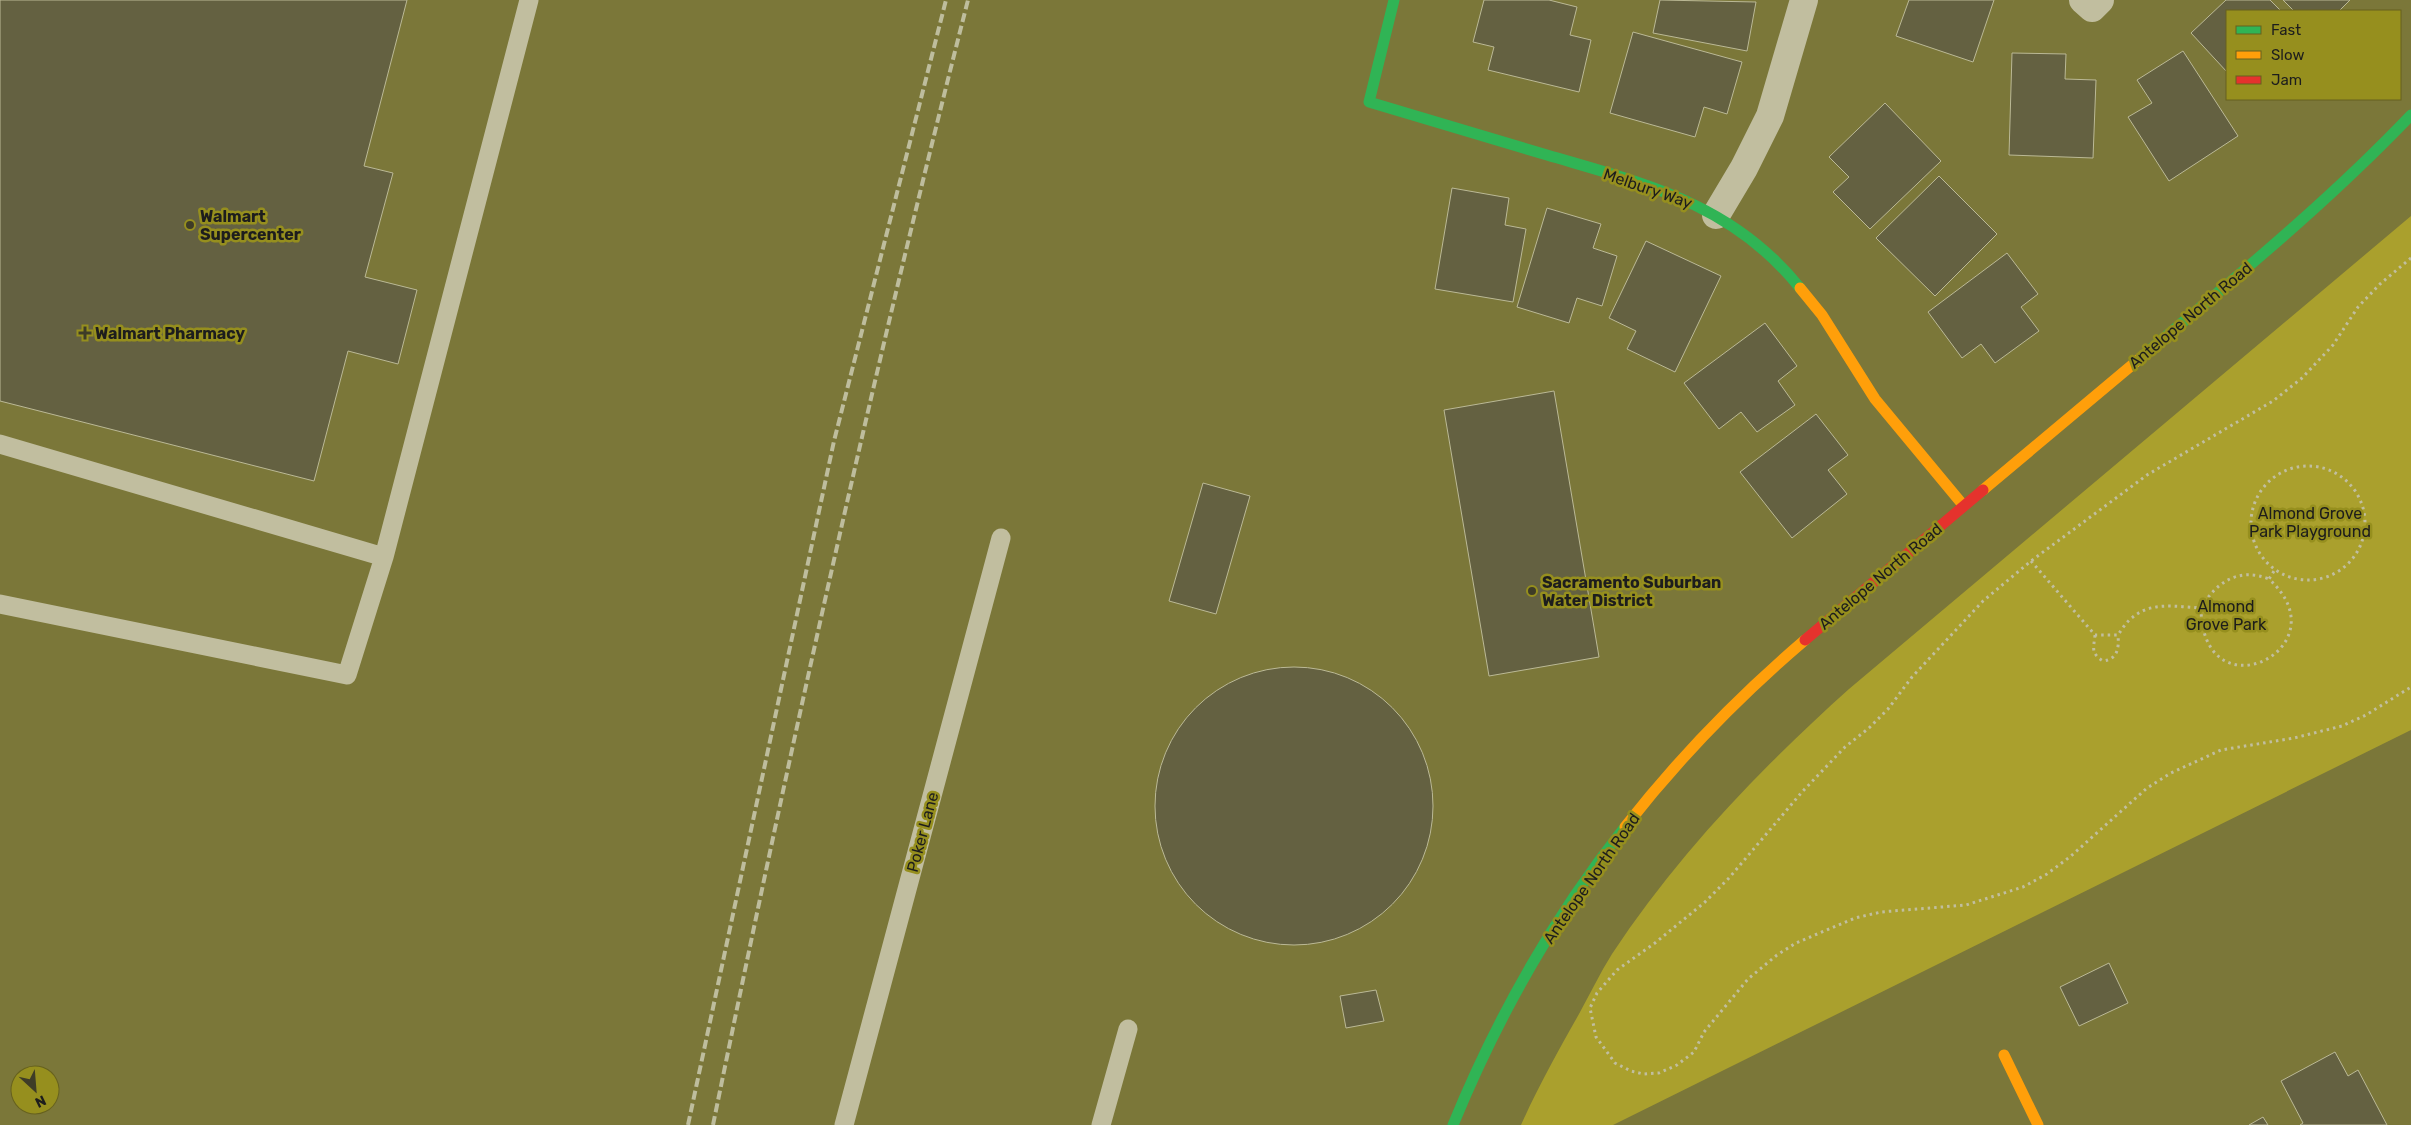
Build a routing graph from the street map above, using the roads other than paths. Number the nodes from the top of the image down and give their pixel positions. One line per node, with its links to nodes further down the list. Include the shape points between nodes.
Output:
1 (529, 0): 11 (lane)
2 (1394, 0): 7 (main road, Melbury Way, via 1368,102 1660,189)
3 (1804, 0): 7 (street, via 1770,116)
4 (2083, 0): 5 (street, via 2092,8)
5 (2100, 0)
6 (2411, 115): 9 (main road, Antelope North Road, via 2362,166 2294,228)
7 (1716, 215): 9 (main road, Melbury Way, via 1760,246 1794,279 1822,315 1875,399)
8 (0, 444): 11 (lane)
9 (1964, 506): 17 (main road, Antelope North Road, via 1758,680 1682,758 1618,835 1550,933 1497,1028)
10 (1001, 538): 15 (lane, Poker Lane)
11 (384, 557): 12 (lane, via 348,675)
12 (0, 604)
13 (1128, 1029): 16 (lane)
14 (2004, 1055): 18 (main road)
15 (844, 1125)
16 (1101, 1125)
17 (1453, 1125)
18 (2038, 1125)

